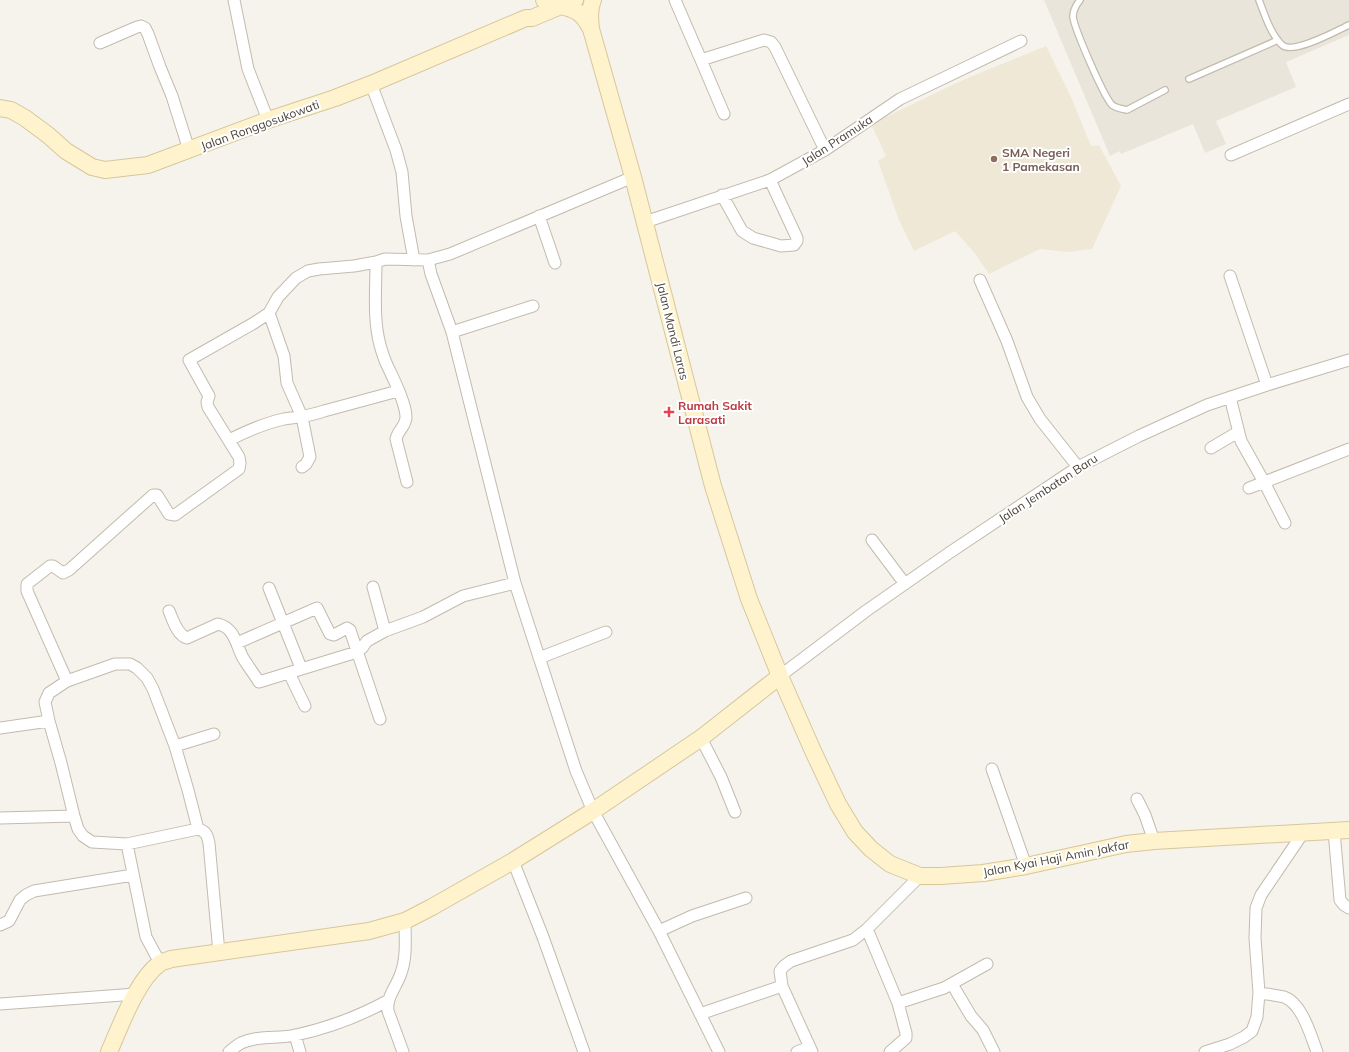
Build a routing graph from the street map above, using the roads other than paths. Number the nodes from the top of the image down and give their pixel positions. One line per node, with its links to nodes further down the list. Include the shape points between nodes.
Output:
1 (234, 0): 23 (street, via 248,69)
2 (536, 0): 10 (main road, via 535,6)
3 (544, 0): 9 (main road)
4 (575, 0): 9 (main road, Jalan Ronggosukowati)
5 (593, 0): 12 (main road)
6 (675, 0): 16 (street)
7 (1080, 0): 19 (lane, via 1073,16 1104,93 1113,106 1127,110)
8 (1259, 0): 13 (lane)
9 (560, 6): 10 (main road, Jalan Ronggosukowati); 12 (main road, via 578,12)
10 (526, 18): 18 (main road, Jalan Ronggosukowati)
11 (1349, 25): 13 (lane, via 1304,45 1291,48 1283,46)
12 (591, 29): 27 (main road, Jalan Mandi Laras)
13 (1278, 40): 17 (lane)
14 (100, 42): 24 (street, via 140,26 145,28 172,96)
15 (1021, 42): 25 (street, Jalan Pramuka, via 900,99)
16 (701, 60): 22 (street); 25 (street, via 764,40 771,42)
17 (1189, 79)
18 (371, 84): 23 (main road, Jalan Ronggosukowati); 32 (street, via 402,172)
19 (1165, 90)
20 (1349, 104): 26 (street)
21 (0, 108): 24 (main road, Jalan Ronggosukowati, via 11,110 26,118 66,151 92,167 110,170 148,165)
22 (724, 114)
23 (268, 120): 24 (main road, Jalan Ronggosukowati)
24 (189, 150)
25 (825, 150): 28 (street, Jalan Pramuka)
26 (1231, 155)
27 (633, 177): 30 (street); 31 (main road, Jalan Mandi Laras)
28 (770, 180): 29 (street, Jalan Pramuka); 29 (street, via 797,238 794,245 781,246 753,238 742,231)
29 (722, 195): 31 (street, Jalan Pramuka)
30 (539, 216): 33 (street, via 450,254); 35 (street)
31 (645, 222): 70 (main road, Jalan Mandi Laras, via 720,513 749,599)
32 (414, 260): 33 (street); 34 (street, via 385,259)
33 (428, 260): 40 (street)
34 (376, 262): 39 (street, via 308,271 296,278 278,297); 43 (street, via 378,334 386,363)
35 (555, 263)
36 (1230, 276): 42 (street)
37 (981, 282): 51 (street, via 1007,341 1027,396 1040,419)
38 (533, 306): 40 (street)
39 (269, 313): 45 (street, via 284,356 287,383); 47 (street, via 189,360 208,396 208,407)
40 (452, 332): 57 (street)
41 (1349, 360): 42 (street, Jalan Jembatan Baru)
42 (1267, 385): 44 (street, Jalan Jembatan Baru)
43 (398, 391): 45 (street); 52 (street, via 406,419 396,438)
44 (1230, 398): 46 (street); 51 (street, Jalan Jembatan Baru, via 1207,405 1138,436)
45 (302, 417): 47 (street, via 256,427); 50 (street, via 310,458)
46 (1238, 432): 48 (street); 53 (street)
47 (229, 440): 71 (street, via 239,457 239,469 175,515 169,514 157,495 153,495 68,570 63,573 50,566 26,584)
48 (1211, 448)
49 (1349, 449): 53 (street)
50 (302, 467)
51 (1078, 467): 58 (street, Jalan Jembatan Baru)
52 (407, 482)
53 (1264, 482): 54 (street); 55 (street)
54 (1249, 488)
55 (1284, 523)
56 (872, 540): 58 (street)
57 (515, 583): 63 (street, via 463,596 423,617); 67 (street)
58 (905, 584): 70 (street, Jalan Jembatan Baru)
59 (372, 587): 63 (street)
60 (269, 588): 62 (street)
61 (169, 611): 65 (street, via 182,636 187,638 218,624 229,629)
62 (284, 623): 65 (street); 66 (street, via 317,608 330,634 334,635 347,628 350,630); 68 (street)
63 (385, 631): 66 (street, via 367,641)
64 (606, 632): 67 (street)
65 (237, 643): 69 (street, via 259,682)
66 (357, 652): 68 (street, via 330,662); 73 (street)
67 (539, 658): 81 (street, via 576,771)
68 (301, 668): 69 (street)
69 (289, 673): 72 (street)
70 (780, 676): 77 (main road); 93 (main road, Jalan Kyai Haji Amin Jakfar, via 812,751 855,832 890,864)
71 (66, 681): 74 (street, via 49,693 45,702); 78 (street, via 115,664 130,664 137,668 153,689)
72 (305, 706)
73 (380, 719)
74 (49, 721): 75 (street); 83 (street)
75 (0, 728)
76 (214, 734): 78 (street)
77 (701, 738): 81 (main road); 82 (street)
78 (175, 746): 85 (street)
79 (992, 769): 91 (street)
80 (1137, 799): 88 (street)
81 (593, 812): 90 (main road); 99 (street)
82 (736, 812)
83 (74, 816): 84 (street); 89 (street, via 82,836 92,842)
84 (0, 818)
85 (198, 829): 89 (street); 100 (street, via 207,834 209,844)
86 (1341, 830): 87 (main road, Jalan Kyai Haji Amin Jakfar); 95 (street, via 1340,900)
87 (1303, 833): 88 (main road, Jalan Kyai Haji Amin Jakfar); 105 (street, via 1261,895 1256,908 1255,938)
88 (1154, 841): 91 (main road, Jalan Kyai Haji Amin Jakfar, via 1126,844)
89 (127, 844): 92 (street)
90 (513, 861): 96 (main road); 117 (street)
91 (1026, 866): 93 (main road, Jalan Kyai Haji Amin Jakfar, via 982,873)
92 (133, 874): 97 (street, via 34,891 20,900 9,921); 101 (street, via 146,937)
93 (920, 876): 98 (street)
94 (746, 898): 99 (street, via 698,914)
95 (1349, 908)
96 (405, 921): 100 (main road, via 369,931); 107 (street, via 401,974)
97 (0, 925)
98 (867, 929): 104 (street, via 853,940 791,961 780,972); 108 (street)
99 (659, 932): 110 (street)
100 (219, 953): 101 (main road, via 171,959)
101 (160, 963): 106 (main road)
102 (987, 964): 103 (street)
103 (952, 984): 108 (street); 121 (street, via 983,1030)
104 (782, 986): 110 (street); 112 (street)
105 (1259, 993): 122 (street, via 1257,1017 1252,1031 1230,1044); 123 (street, via 1285,997 1296,1006 1307,1023)
106 (136, 994): 109 (street); 113 (main road)
107 (389, 1000): 111 (street, via 357,1016); 116 (street, via 388,1011)
108 (898, 1003): 120 (street, via 906,1038)
109 (0, 1004)
110 (700, 1014): 118 (street)
111 (295, 1035): 114 (street, via 250,1039); 115 (street)
112 (811, 1050): 119 (street)
113 (109, 1052)
114 (229, 1052)
115 (300, 1052)
116 (403, 1052)
117 (584, 1052)
118 (719, 1052)
119 (797, 1052)
120 (890, 1052)
121 (994, 1052)
122 (1205, 1052)
123 (1317, 1052)

